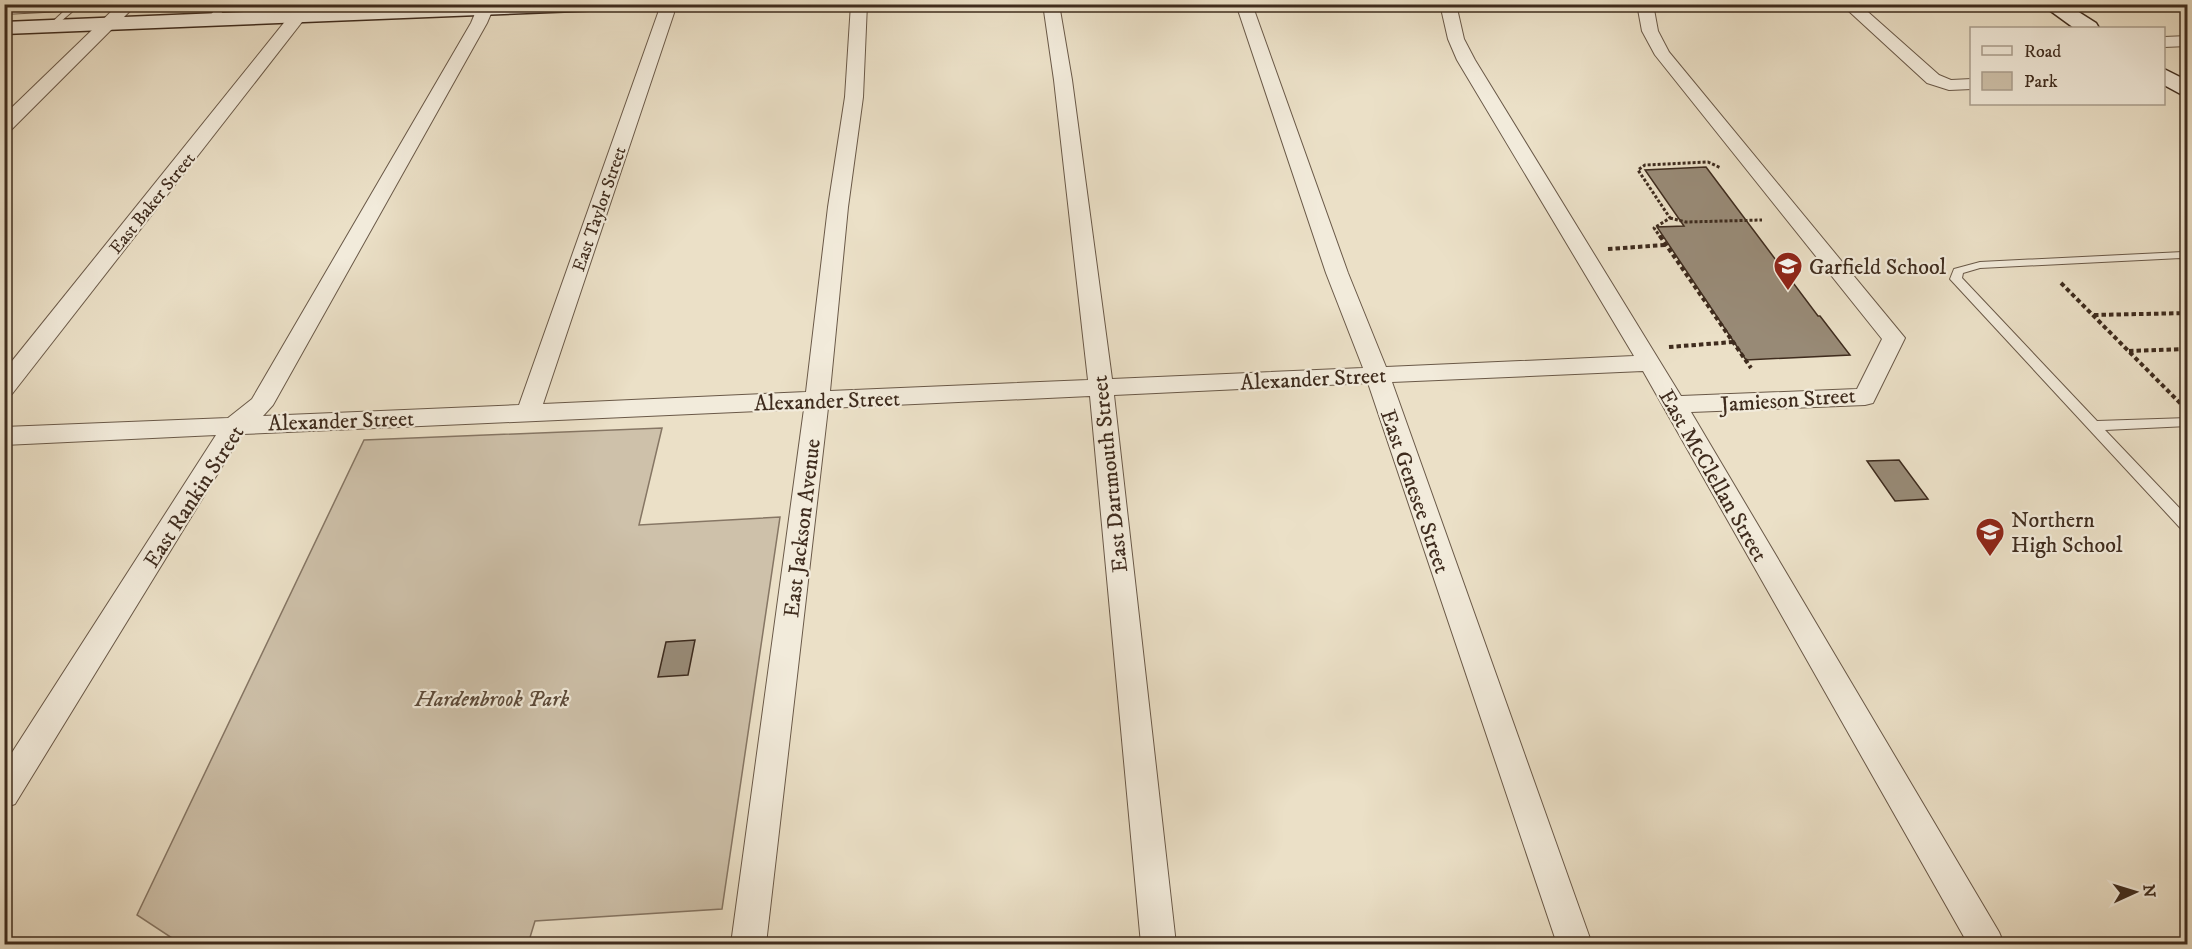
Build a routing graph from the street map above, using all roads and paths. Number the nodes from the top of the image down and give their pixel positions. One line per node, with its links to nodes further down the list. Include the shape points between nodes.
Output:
1 (129, 4): 17 (street)
2 (602, 4): 12 (street)
3 (666, 4): 47 (street, East Taylor Street)
4 (859, 4): 44 (street, East Jackson Avenue, via 854,97)
5 (1052, 4): 43 (street, East Dartmouth Street)
6 (1244, 4): 41 (street, East Genesee Street)
7 (1448, 4): 39 (street, East McClellan Street, via 1456,39 1466,60)
8 (1645, 4): 45 (street, Jamieson Street, via 1650,35 1894,338 1865,397)
9 (1850, 4): 24 (street, via 1933,79 1950,86)
10 (2051, 4): 19 (street)
11 (94, 5): 13 (lane); 17 (lane)
12 (486, 7): 15 (street); 49 (street, East Rankin Street, via 261,405)
13 (72, 8): 14 (lane); 18 (lane)
14 (4, 11)
15 (303, 11): 16 (street); 42 (street, East Baker Street)
16 (218, 12): 17 (street)
17 (110, 14): 18 (street); 26 (street)
18 (52, 26): 20 (street)
19 (2086, 27)
20 (4, 28)
21 (2187, 41): 22 (street)
22 (2165, 42)
23 (2165, 77): 25 (street)
24 (1970, 84)
25 (2187, 91)
26 (4, 126)
27 (1721, 168): 28 (path, via 1708,162 1645,165 1638,170)
28 (1670, 218): 29 (path, via 1686,222); 30 (path, via 1654,228)
29 (1762, 220)
30 (1666, 245): 31 (path); 36 (path)
31 (1608, 249)
32 (2186, 256): 50 (lane, via 1980,265 1958,271 1956,279)
33 (2061, 283): 35 (path)
34 (2187, 312): 35 (path)
35 (2093, 315): 38 (path)
36 (1733, 342): 39 (path); 40 (path)
37 (2187, 349): 38 (path)
38 (2129, 351): 46 (path)
39 (1659, 355): 41 (street, Alexander Street); 45 (street, East McClellan Street)
40 (1751, 368)
41 (1376, 375): 43 (street, Alexander Street); 56 (street, East Genesee Street)
42 (4, 388)
43 (1101, 388): 44 (street, Alexander Street); 55 (street, East Dartmouth Street)
44 (817, 400): 47 (street, Alexander Street); 54 (street, East Jackson Avenue)
45 (1673, 405): 57 (street, East McClellan Street)
46 (2187, 411)
47 (527, 413): 49 (street, Alexander Street)
48 (2187, 422): 50 (lane)
49 (236, 424): 51 (street, Alexander Street); 53 (street, East Rankin Street)
50 (2092, 426): 52 (lane)
51 (4, 436)
52 (2187, 527)
53 (4, 794)
54 (749, 945)
55 (1159, 945)
56 (1575, 945)
57 (1987, 945)

